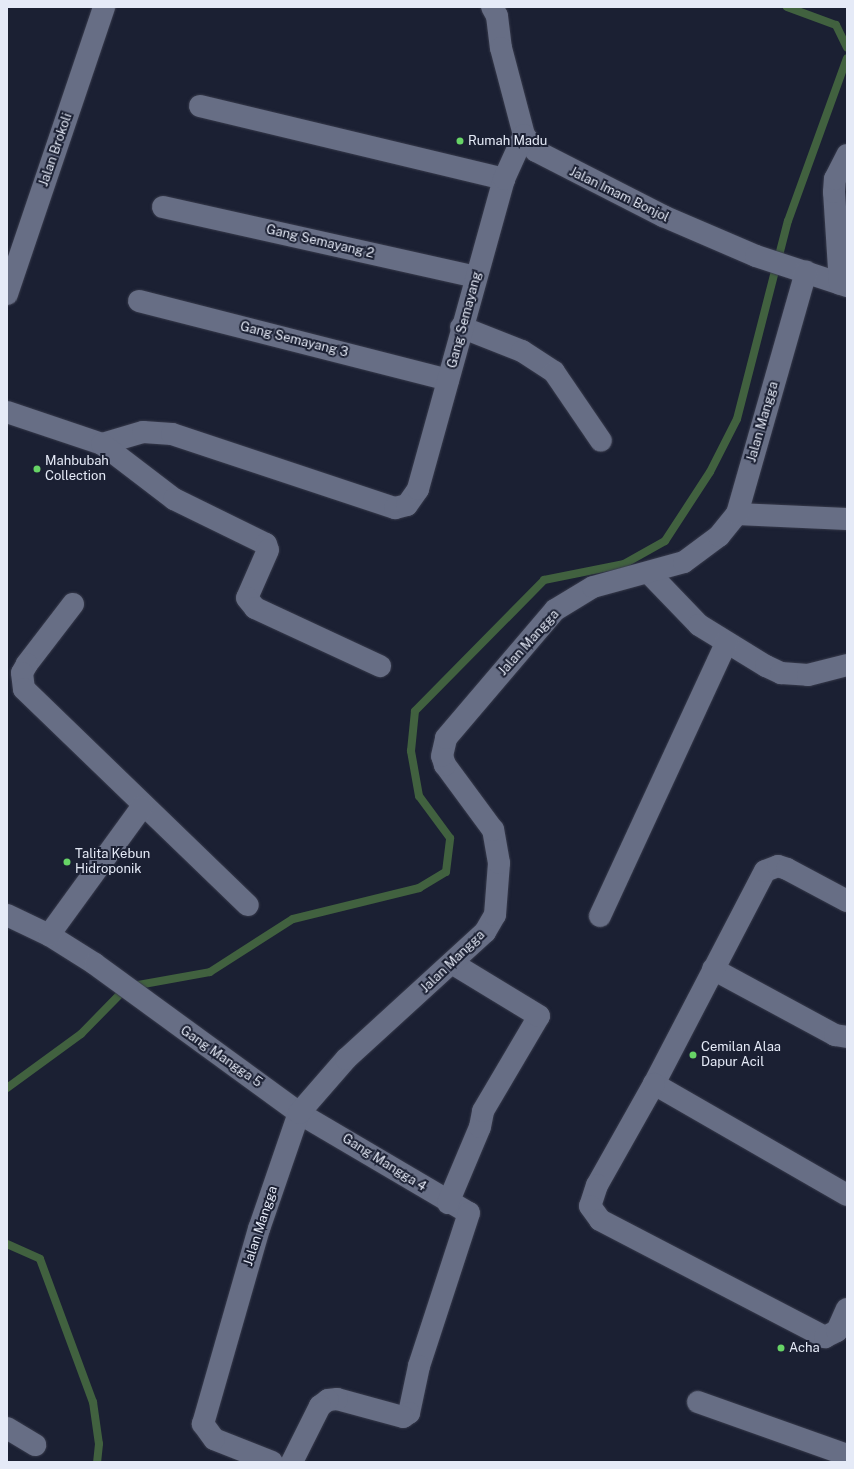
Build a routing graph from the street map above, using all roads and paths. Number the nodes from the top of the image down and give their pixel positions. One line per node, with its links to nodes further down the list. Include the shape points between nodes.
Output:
1 (104, 7): 8 (street, Jalan Brokoli)
2 (492, 7): 4 (street, Jalan Imam Bonjol, via 497,16 501,48)
3 (200, 106): 6 (street)
4 (524, 135): 6 (street, Gang Semayang); 9 (street, Jalan Imam Bonjol, via 536,152 552,163 663,216 756,256)
5 (847, 155): 11 (street, via 835,179 834,192)
6 (504, 179): 10 (street, Gang Semayang)
7 (163, 207): 10 (street, Gang Semayang 2)
8 (12, 262): 12 (street, Jalan Brokoli)
9 (800, 271): 11 (street, Jalan Imam Bonjol); 19 (street, Jalan Mangga)
10 (476, 277): 14 (street, Gang Semayang)
11 (844, 285)
12 (7, 294)
13 (139, 301): 15 (street, Gang Semayang 3)
14 (461, 328): 15 (street, Gang Semayang); 17 (street, via 522,351 554,372)
15 (448, 380): 18 (street, Gang Semayang, via 418,489 407,504 395,508 172,434 143,432)
16 (7, 412): 18 (street)
17 (601, 441)
18 (102, 444): 25 (street, via 174,499 266,544 268,550 247,598 255,608)
19 (738, 514): 20 (street); 21 (street, Jalan Mangga, via 701,552 684,562)
20 (847, 519)
21 (649, 573): 23 (street, via 687,614); 32 (street, Jalan Mangga, via 593,587 556,610 446,738 442,756 445,765 493,830 499,863 495,915 485,932)
22 (73, 604): 26 (street, via 26,664 21,682)
23 (726, 643): 24 (street, via 781,673 808,675); 30 (street)
24 (847, 665)
25 (380, 666)
26 (142, 807): 28 (street); 31 (street)
27 (847, 901): 33 (street, via 787,869 778,866 765,871)
28 (248, 905)
29 (7, 915): 31 (street, Gang Mangga 5)
30 (600, 916)
31 (49, 934): 36 (street, Gang Mangga 5, via 95,964 143,1002)
32 (452, 963): 36 (street, Jalan Mangga, via 346,1060); 38 (street, via 539,1016 483,1111 480,1127)
33 (713, 969): 34 (street, via 835,1035); 35 (street)
34 (847, 1037)
35 (654, 1084): 37 (street); 39 (street, via 597,1185 590,1201 593,1213 825,1338 837,1331)
36 (299, 1113): 38 (street, Gang Mangga 4); 44 (street, Jalan Mangga, via 259,1229 203,1424 214,1439)
37 (847, 1196)
38 (448, 1203): 45 (street, Gang Mangga 4, via 469,1213 419,1366 408,1413 402,1417 337,1399 328,1400 320,1406)
39 (847, 1309)
40 (698, 1402): 43 (street)
41 (7, 1428): 42 (street)
42 (36, 1445)
43 (847, 1455)
44 (272, 1462)
45 (292, 1462)

